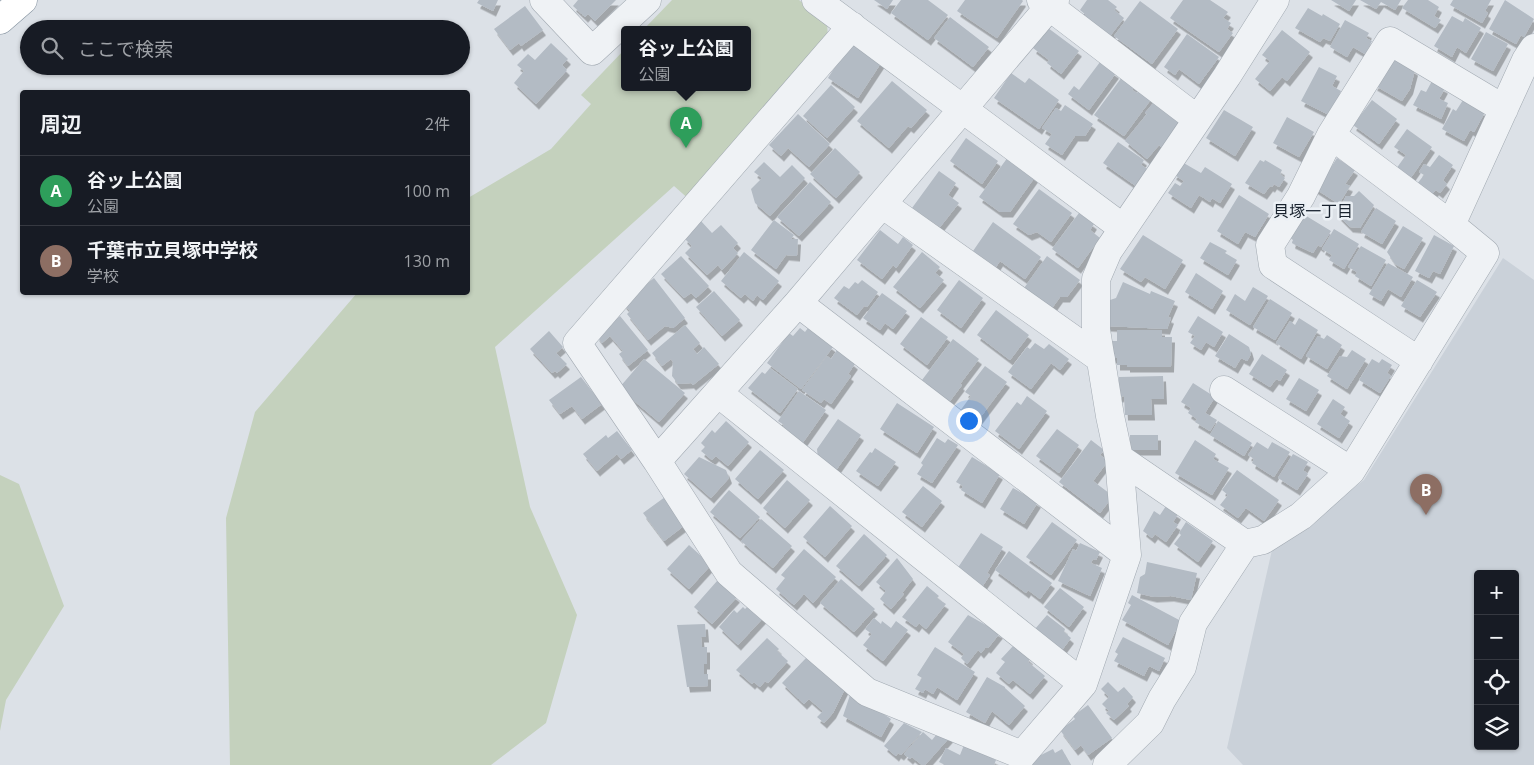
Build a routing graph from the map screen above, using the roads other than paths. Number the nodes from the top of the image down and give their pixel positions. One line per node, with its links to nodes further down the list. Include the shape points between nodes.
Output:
1 (23, 0): 7 (highway)
2 (544, 0): 3 (street, via 592,51)
3 (647, 0)
4 (816, 0): 8 (street)
5 (1275, 0): 12 (street)
6 (1049, 2): 10 (street); 12 (street)
7 (0, 20)
8 (852, 26): 10 (street); 23 (street, via 577,343)
9 (1534, 48): 11 (street)
10 (963, 109): 14 (street); 16 (street)
11 (1504, 109): 13 (street, via 1390,41); 15 (street)
12 (1198, 119): 16 (street)
13 (1330, 135): 15 (street); 19 (street, via 1301,196 1270,245 1274,265)
14 (882, 204): 17 (street); 18 (street)
15 (1452, 225): 19 (street, via 1484,254)
16 (1123, 228): 18 (street, via 1108,250 1096,279 1096,330)
17 (798, 303): 21 (street); 26 (street)
18 (1101, 359): 22 (street)
19 (1419, 361): 24 (street)
20 (1224, 390): 24 (street)
21 (718, 393): 23 (street); 27 (street)
22 (1120, 458): 25 (street); 26 (street)
23 (657, 461): 28 (street, via 729,573 868,692)
24 (1351, 471): 25 (street, via 1302,516 1263,540)
25 (1245, 544): 29 (street, via 1193,623 1182,667 1150,723)
26 (1127, 555): 27 (street)
27 (1083, 684): 28 (street)
28 (1023, 760)
29 (1107, 765)

